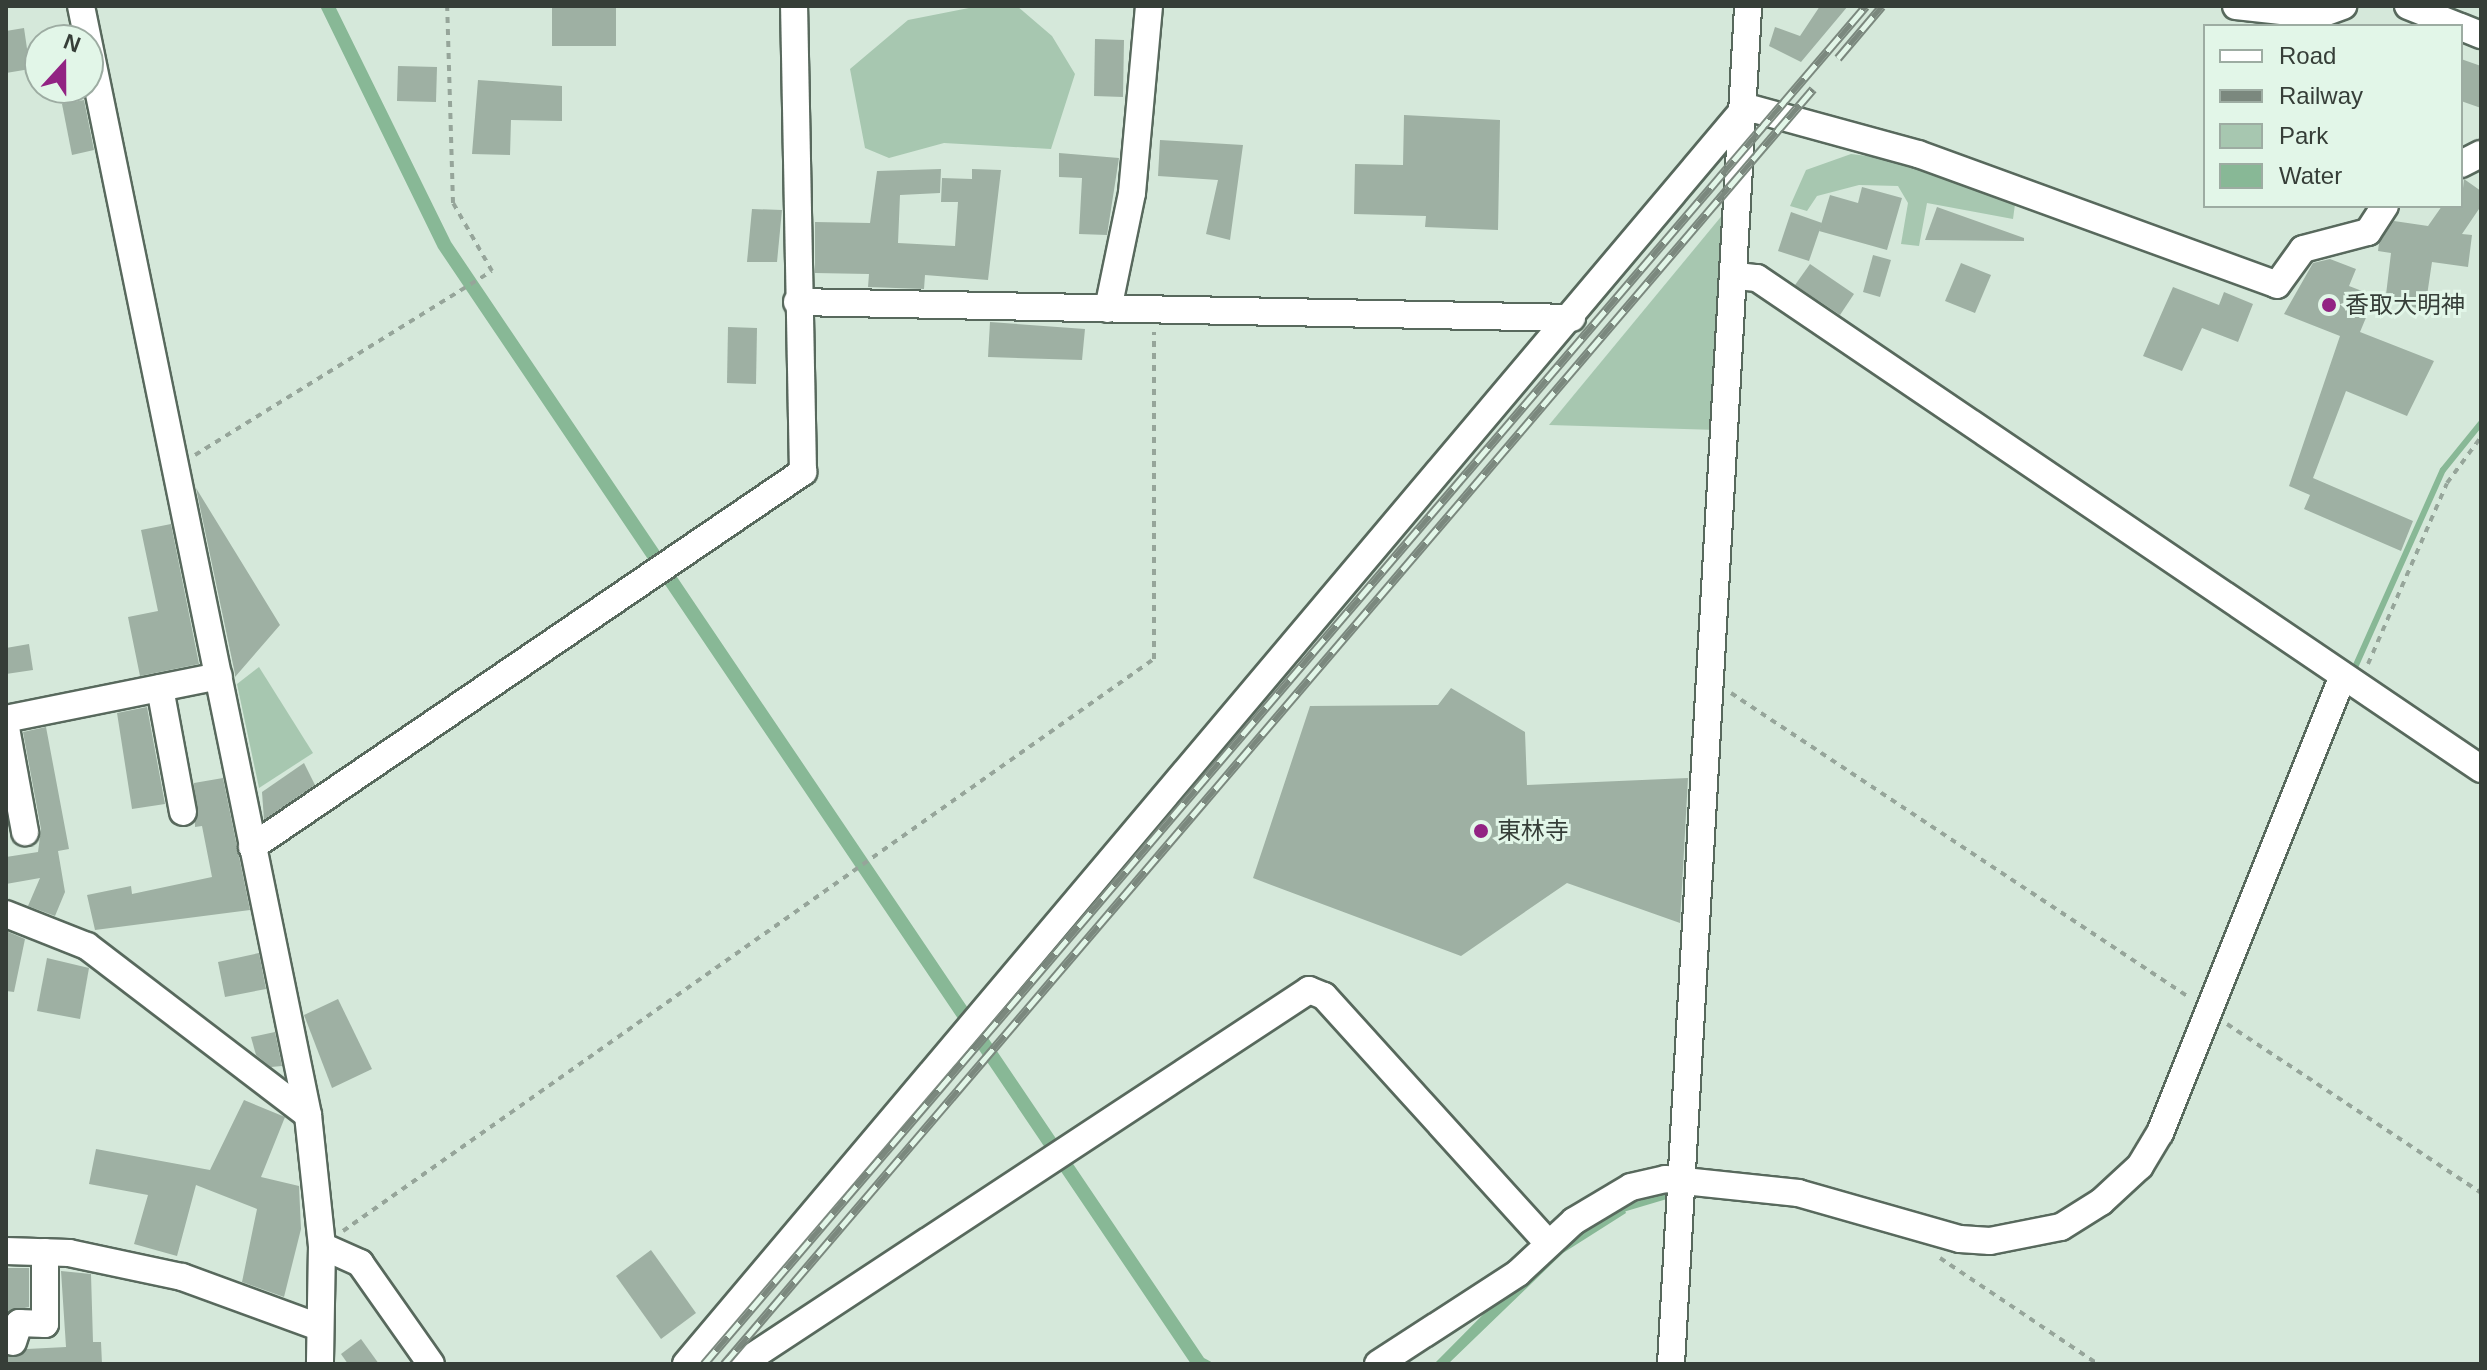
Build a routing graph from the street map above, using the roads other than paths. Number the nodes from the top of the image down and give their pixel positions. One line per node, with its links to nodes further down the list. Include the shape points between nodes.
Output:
1 (81, 6): 17 (street)
2 (794, 6): 14 (street)
3 (1149, 6): 15 (street, via 1132,193)
4 (1748, 6): 9 (street)
5 (2236, 6): 6 (street, via 2318,15)
6 (2343, 6)
7 (2408, 6): 8 (street)
8 (2453, 24)
9 (1746, 107): 12 (street, via 1933,159 2277,285 2303,249 2368,232); 13 (street); 16 (street)
10 (2481, 154): 11 (street)
11 (2463, 163)
12 (2384, 208)
13 (1737, 276): 18 (street, via 1757,278); 28 (street)
14 (797, 302): 15 (street); 25 (street, via 803,472)
15 (1108, 309): 16 (street)
16 (1572, 318): 35 (street)
17 (219, 676): 19 (street); 25 (street)
18 (2350, 682): 22 (street); 28 (street, via 2214,1023 2140,1166 2101,1202 2061,1227 1990,1241 1960,1239 1798,1193 1696,1183)
19 (160, 688): 20 (street); 23 (street)
20 (6, 719)
21 (6, 728): 24 (street)
22 (2481, 769)
23 (183, 812)
24 (25, 832)
25 (252, 847): 27 (street)
26 (6, 914): 27 (street, via 87,946)
27 (308, 1115): 30 (street)
28 (1683, 1176): 29 (street, via 1631,1187); 42 (street)
29 (1546, 1241): 40 (street, via 1324,996 1309,990); 41 (street, via 1518,1273)
30 (322, 1246): 33 (street); 37 (street, via 360,1263)
31 (6, 1251): 32 (street)
32 (45, 1252): 33 (street, via 182,1277); 34 (street, via 45,1324 19,1323)
33 (319, 1327): 36 (street)
34 (13, 1342)
35 (705, 1343): 38 (street); 39 (street)
36 (320, 1364)
37 (431, 1364)
38 (686, 1364)
39 (731, 1364)
40 (741, 1364)
41 (1378, 1364)
42 (1671, 1364)

